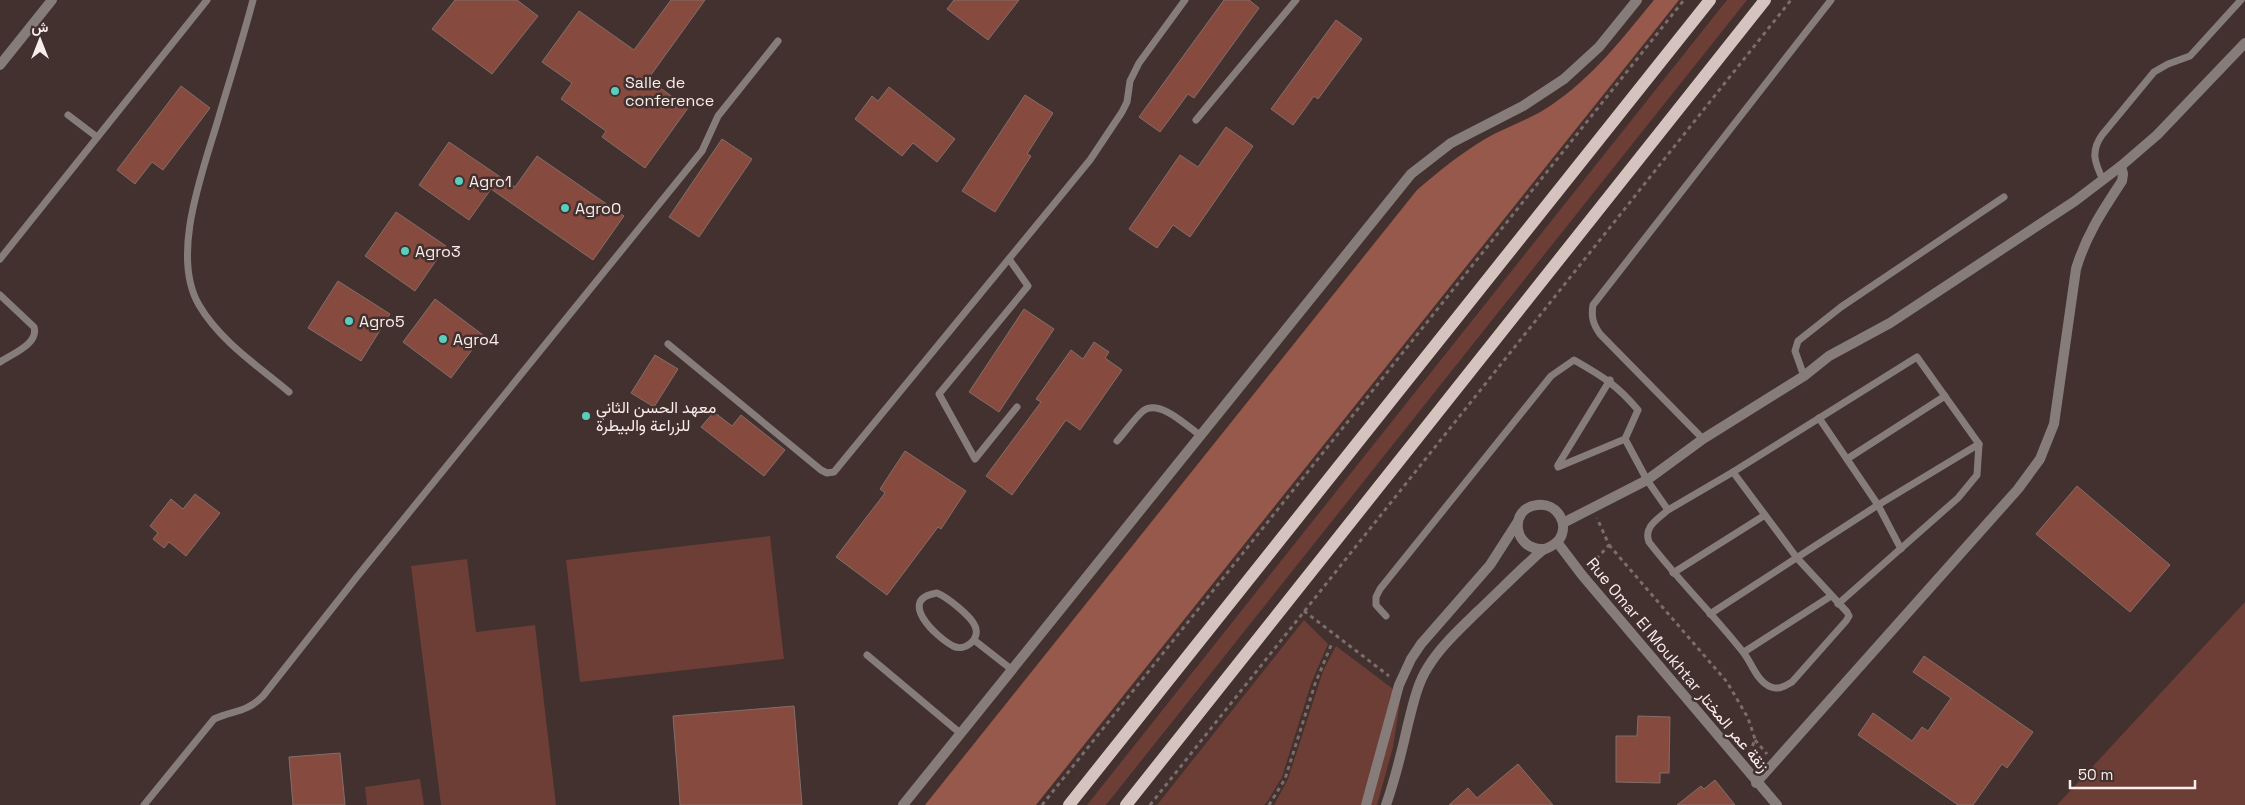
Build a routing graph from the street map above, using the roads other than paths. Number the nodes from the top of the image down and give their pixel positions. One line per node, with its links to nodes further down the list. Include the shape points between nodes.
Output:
1 (207, 0): 16 (lane)
2 (253, 0): 27 (lane, via 197,193 188,253 189,277 193,292 211,322)
3 (1185, 0): 21 (lane, via 1136,68 1127,102 1090,160)
4 (1296, 0): 15 (lane)
5 (1637, 0): 31 (street, via 1599,46 1564,79 1523,106 1451,143 1411,174)
6 (1710, 0): 62 (main road)
7 (1766, 0): 63 (main road)
8 (1831, 0): 32 (lane, via 1593,305 1591,315 1600,334)
9 (2241, 0): 18 (lane, via 2190,56 2154,72 2102,135 2094,154)
10 (48, 1): 13 (street)
11 (778, 41): 60 (lane, via 718,116 702,151 263,696 245,710 214,720)
12 (2245, 43): 17 (street, via 2157,135)
13 (0, 65)
14 (68, 115): 16 (lane)
15 (1196, 120)
16 (97, 137): 20 (lane)
17 (2121, 166): 18 (street); 58 (street, via 2122,181 2097,218 2076,269 2057,410 2040,459 2018,490)
18 (2103, 180): 25 (street, via 1945,288 1829,356)
19 (2004, 197): 25 (lane, via 1798,341 1795,351)
20 (0, 258)
21 (1009, 259): 23 (lane, via 834,472 821,470); 29 (lane, via 1028,286 939,394 975,459)
22 (0, 295): 24 (lane, via 34,327 35,332 31,342)
23 (668, 344)
24 (0, 362)
25 (1804, 376): 32 (street)
26 (1610, 380): 33 (lane, via 1638,410); 33 (lane, via 1558,466); 52 (lane, via 1574,360 1551,376 1380,589 1376,606)
27 (289, 392)
28 (1945, 396): 30 (lane, via 1917,357); 35 (lane); 36 (lane)
29 (1017, 407)
30 (1819, 418): 36 (lane); 37 (lane)
31 (1201, 436): 34 (lane, via 1165,410 1151,407 1144,410); 56 (street)
32 (1703, 439): 38 (street)
33 (1625, 440): 38 (lane)
34 (1117, 441)
35 (1979, 444): 39 (lane); 46 (lane, via 1977,475 1958,498)
36 (1847, 459): 39 (lane)
37 (1733, 472): 40 (lane); 41 (lane)
38 (1647, 480): 40 (lane); 43 (street)
39 (1878, 506): 46 (lane); 47 (lane)
40 (1668, 510): 48 (lane, via 1648,528 1647,536)
41 (1765, 515): 47 (lane); 48 (lane)
42 (1518, 522): 43 (street, via 1528,508 1541,504 1557,511); 45 (street, via 1524,543 1531,548); 64 (street, via 1490,565 1411,659 1399,685)
43 (1563, 523): 44 (street, via 1563,532)
44 (1557, 542): 45 (street); 58 (street, Rue Omar El Moukhtar زنقة عمر المختار)
45 (1544, 549): 59 (street, via 1447,642 1427,668 1417,690)
46 (1901, 549): 50 (lane)
47 (1797, 558): 49 (lane); 51 (lane)
48 (1673, 573): 51 (lane)
49 (1831, 596): 50 (lane); 54 (lane)
50 (1838, 604): 54 (lane, via 1849,616 1846,621 1792,682 1782,688 1771,687 1762,680)
51 (1710, 614): 54 (lane)
52 (1386, 616)
53 (974, 640): 53 (lane, via 975,625 944,596 937,593 923,598 919,605 922,620 954,647 962,648); 56 (lane)
54 (1744, 652)
55 (867, 655): 57 (lane)
56 (1011, 669): 57 (street)
57 (960, 733): 61 (street)
58 (1756, 783): 65 (street, Rue Omar El Moukhtar زنقة عمر المختار)
59 (1388, 804)
60 (144, 805)
61 (902, 805)
62 (1069, 805)
63 (1126, 805)
64 (1366, 805)
65 (1776, 805)

